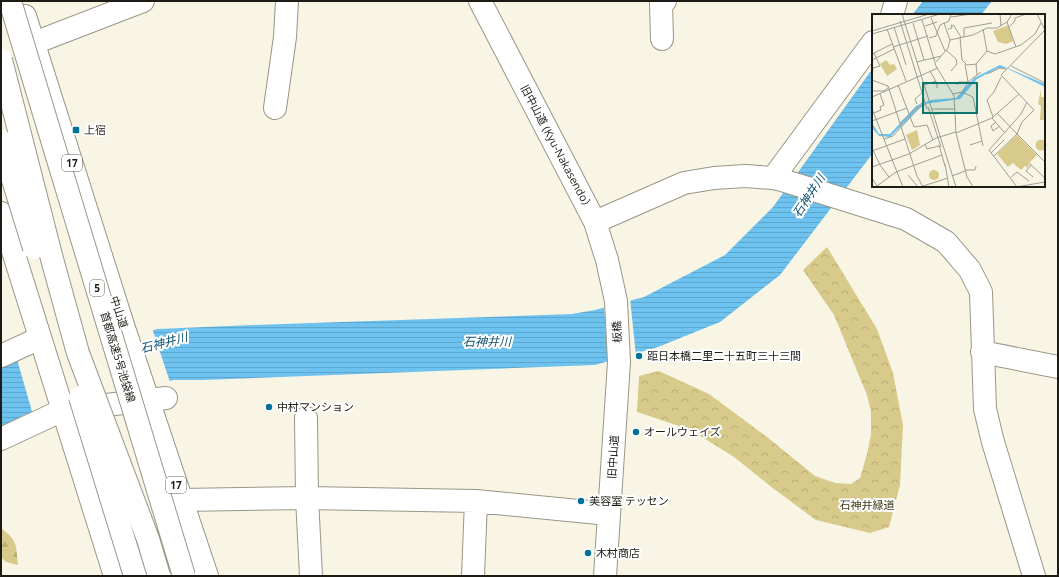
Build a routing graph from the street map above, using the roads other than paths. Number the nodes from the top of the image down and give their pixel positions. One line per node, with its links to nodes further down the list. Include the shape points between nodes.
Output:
1 (10, 1): 36 (main road, 首都高速5号池袋線 / 5, bridge)
2 (21, 1): 10 (main road, 中山道 / 17)
3 (143, 1): 10 (main road)
4 (287, 1): 14 (main road, via 285,38)
5 (480, 1): 18 (main road, 旧中山道 (Kyu-Nakasendo）)
6 (664, 1): 9 (main road, via 661,3)
7 (896, 1): 8 (main road)
8 (892, 14)
9 (662, 39)
10 (34, 43): 25 (main road, 中山道 / 17, via 123,325)
11 (872, 43): 16 (main road)
12 (1, 60): 35 (main road, bridge, via 78,353 148,539)
13 (1, 92): 35 (main road, bridge)
14 (275, 108)
15 (1, 141): 34 (main road, bridge)
16 (778, 179): 18 (main road, via 745,176 684,183); 21 (main road, via 906,219 946,242 970,270 981,292)
17 (1, 213): 20 (main road)
18 (595, 222): 19 (main road, 旧中山道 (Kyu-Nakasendo）)
19 (616, 301): 23 (main road, 板橋)
20 (41, 341): 22 (main road); 26 (main road)
21 (982, 352): 24 (main road); 41 (main road, via 985,409)
22 (1, 356)
23 (619, 362): 32 (main road, 旧中山道)
24 (1058, 367)
25 (153, 397): 26 (main road); 30 (main road, 中山道 / 17)
26 (63, 410): 28 (main road); 33 (main road)
27 (306, 418): 29 (main road)
28 (1, 439)
29 (306, 498): 30 (main road); 31 (main road); 38 (main road)
30 (181, 500): 37 (main road, 中山道 / 17)
31 (476, 501): 32 (main road); 39 (main road)
32 (609, 514): 40 (main road, 旧中山道)
33 (114, 576)
34 (135, 576)
35 (158, 576)
36 (184, 576)
37 (207, 576)
38 (311, 576)
39 (473, 576)
40 (605, 576)
41 (1034, 576)

